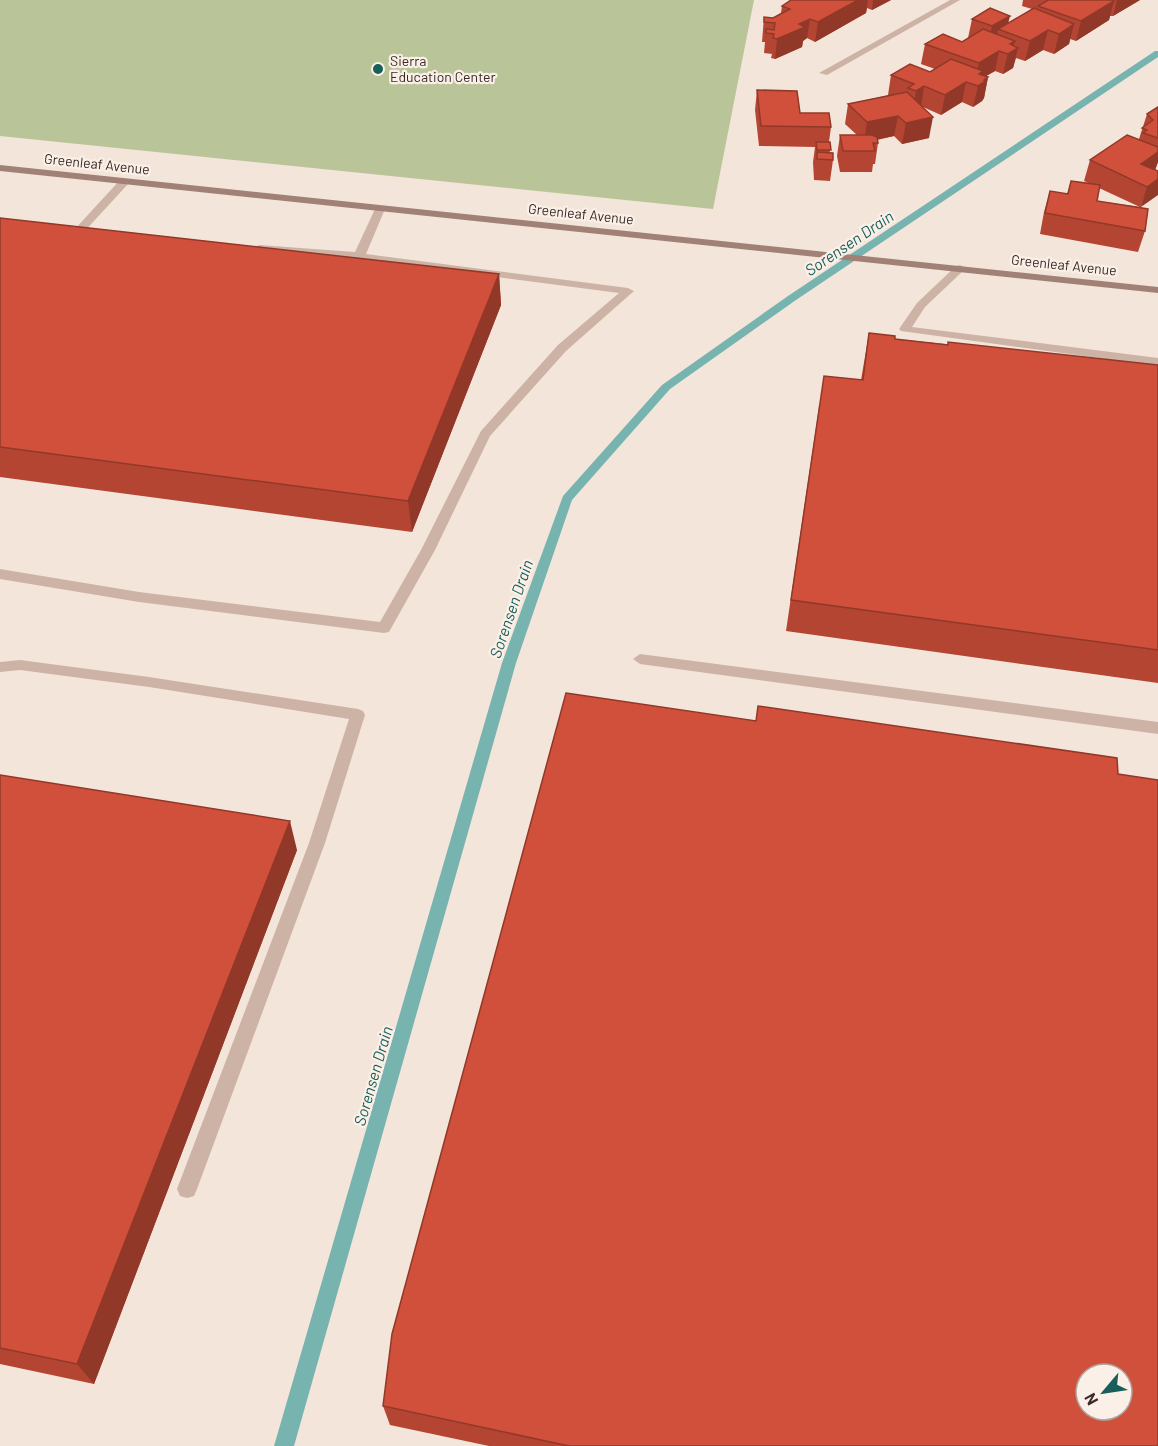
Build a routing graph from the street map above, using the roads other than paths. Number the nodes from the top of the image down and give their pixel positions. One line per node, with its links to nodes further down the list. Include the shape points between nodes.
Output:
1 (956, 0): 2 (street)
2 (824, 73)
3 (0, 168): 4 (main road, Greenleaf Avenue)
4 (124, 182): 5 (main road, Greenleaf Avenue); 6 (street, via 84,232)
5 (380, 208): 8 (street); 9 (main road, Greenleaf Avenue)
6 (62, 230)
7 (242, 246): 8 (street)
8 (359, 256): 12 (street, via 628,291 562,348 485,434 428,550 384,628 139,597)
9 (960, 268): 10 (main road, Greenleaf Avenue); 11 (street, via 921,305 905,329)
10 (1158, 290)
11 (1158, 362)
12 (0, 574)
13 (640, 659): 15 (street)
14 (0, 667): 16 (street, via 149,682 358,715 317,843)
15 (1158, 728)
16 (187, 1189)

